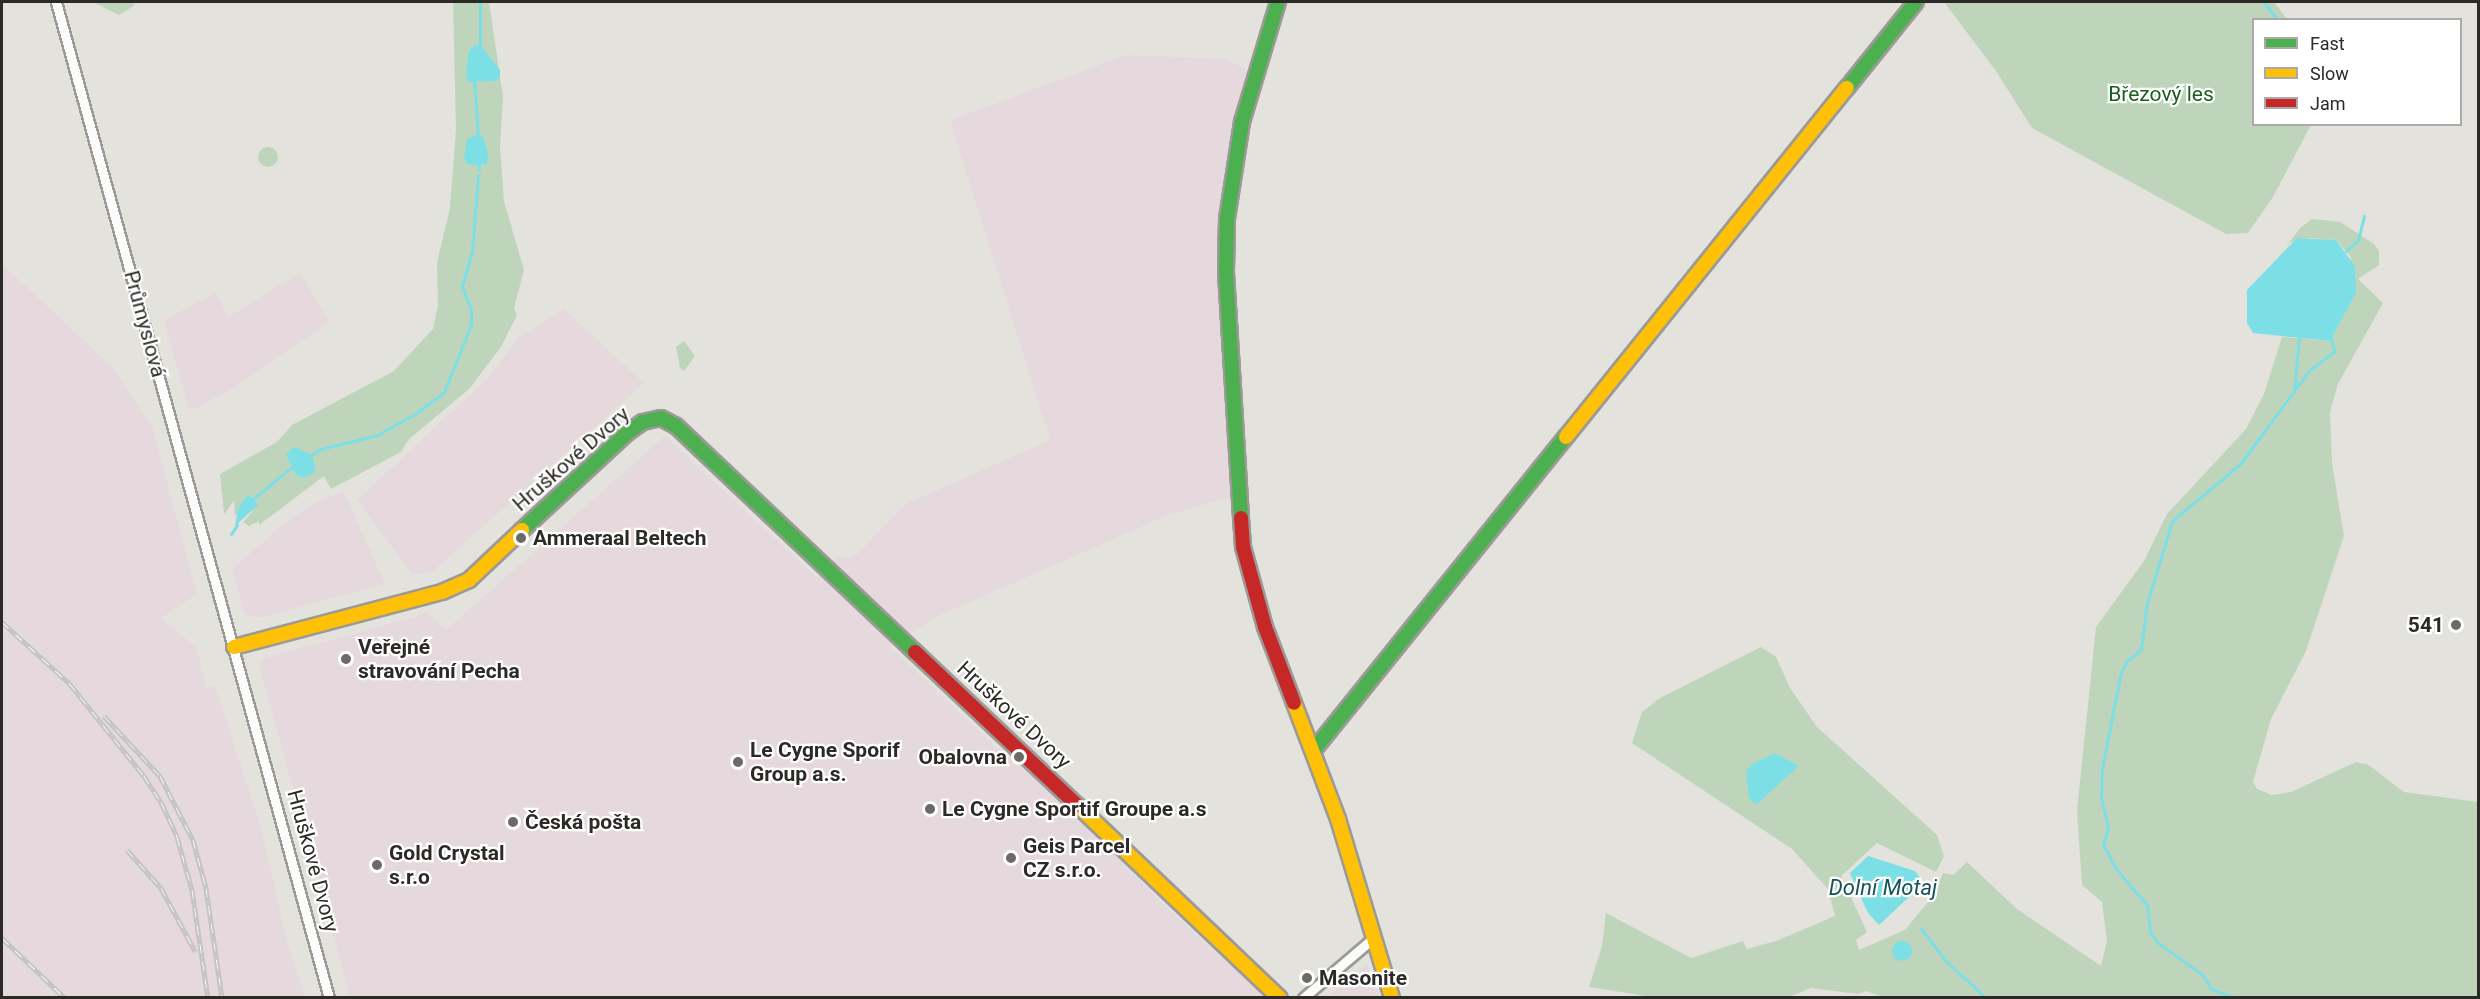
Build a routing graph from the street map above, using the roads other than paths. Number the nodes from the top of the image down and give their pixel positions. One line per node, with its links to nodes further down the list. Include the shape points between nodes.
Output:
1 (56, 2): 4 (street, Průmyslová)
2 (1278, 2): 5 (street, via 1231,173 1226,271 1243,547 1265,627)
3 (1916, 2): 5 (street)
4 (234, 646): 7 (street, Hruškové Dvory); 8 (street, Hruškové Dvory, via 461,584 627,433 643,422 661,418 676,426)
5 (1314, 750): 6 (street)
6 (1372, 939): 9 (street); 10 (street)
7 (329, 998)
8 (1280, 998)
9 (1303, 998)
10 (1392, 998)

